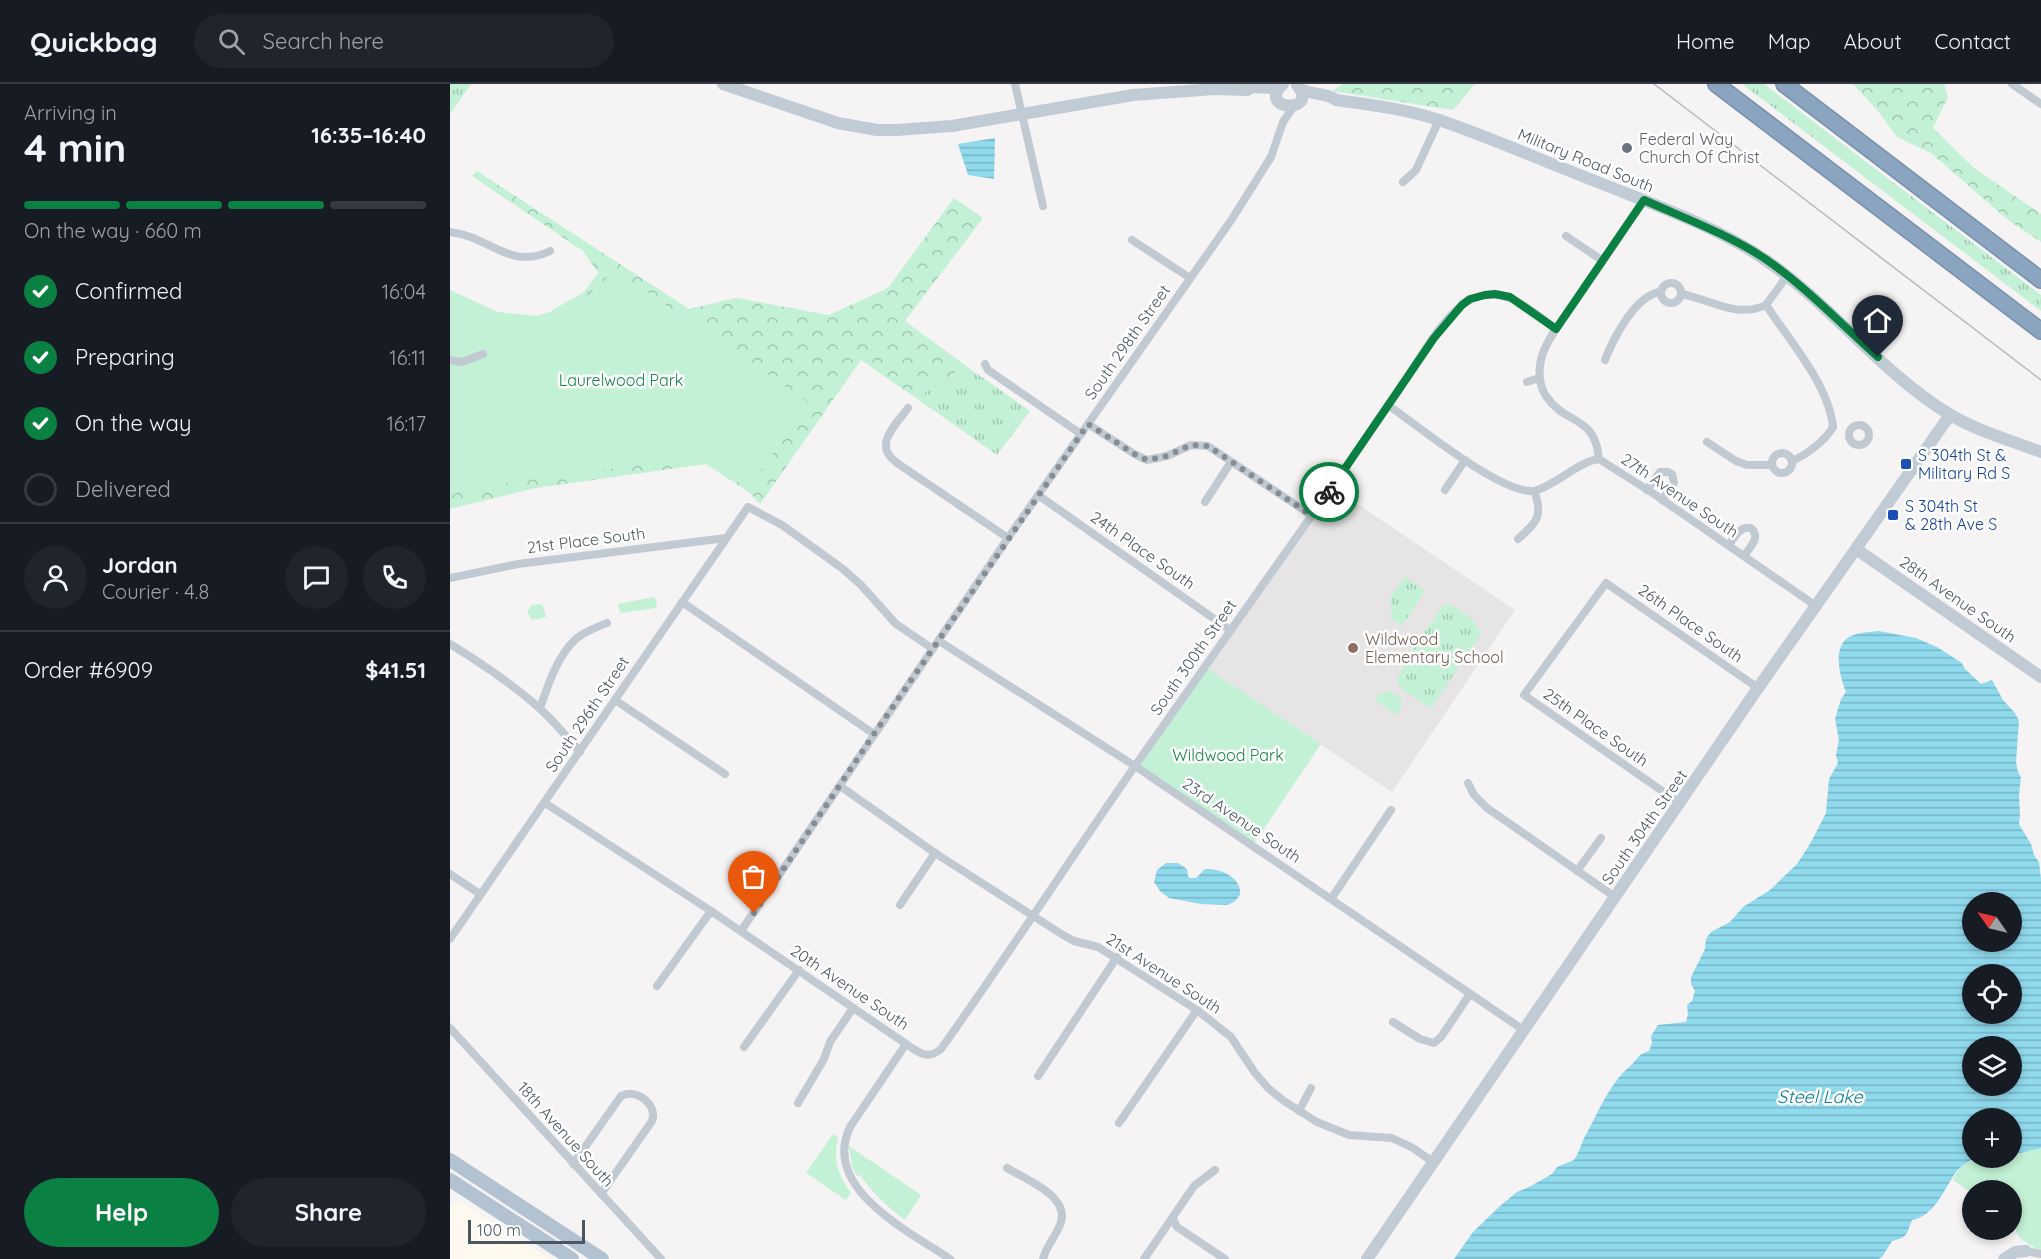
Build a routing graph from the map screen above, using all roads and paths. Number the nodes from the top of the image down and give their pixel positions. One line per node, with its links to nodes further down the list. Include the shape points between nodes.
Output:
1 (723, 84): 13 (main road, Military Road South, via 831,121 877,129 930,129)
2 (1015, 84): 13 (street)
3 (1716, 84): 30 (highway)
4 (1784, 84): 25 (highway)
5 (2012, 84): 12 (street)
6 (1282, 85): 9 (main road, Military Road South); 11 (main road, via 1277,93)
7 (1298, 86): 10 (main road, Military Road South); 11 (main road, via 1301,97)
8 (1178, 88): 9 (main road, Military Road South); 13 (main road, Military Road South)
9 (1247, 90): 11 (main road, Military Road South)
10 (1336, 100): 11 (main road, Military Road South); 14 (main road, Military Road South)
11 (1288, 104): 24 (street, South 298th Street, via 1281,117 1284,122 1275,148 1263,171)
12 (2041, 104)
13 (1020, 113): 17 (street)
14 (1438, 120): 15 (street, via 1416,170); 16 (main road, Military Road South)
15 (1403, 182)
16 (1644, 200): 22 (street); 23 (main road, Military Road South, via 1729,239)
17 (1043, 206)
18 (450, 232): 21 (street, via 475,237 518,258 536,258)
19 (1566, 236): 22 (street)
20 (1132, 240): 24 (street)
21 (550, 251)
22 (1603, 261): 29 (street)
23 (1787, 276): 28 (street); 39 (main road, Military Road South, via 1916,391)
24 (1190, 278): 40 (street, South 298th Street)
25 (2041, 280)
26 (1661, 292): 27 (street, via 1666,284 1674,283); 27 (street, via 1662,298 1670,303 1679,300); 33 (street, via 1646,297 1635,309)
27 (1681, 294): 28 (street, via 1734,310)
28 (1766, 305): 41 (street, via 1815,380 1830,410)
29 (1556, 329): 35 (street, via 1543,353); 37 (street, South 300th Street, via 1515,299 1495,294 1470,299 1434,338)
30 (2041, 331)
31 (483, 354): 32 (street, via 462,362)
32 (450, 360)
33 (1605, 360)
34 (986, 364): 43 (street, via 988,370)
35 (1539, 378): 36 (street); 46 (street, 27th Avenue South, via 1550,402 1595,437)
36 (1527, 382)
37 (1388, 405): 47 (street); 57 (street, South 300th Street)
38 (908, 408): 59 (street, via 885,442 885,450 897,463)
39 (1950, 415): 45 (main road, Military Road South); 62 (main road, South 304th Street)
40 (1088, 424): 43 (street, South 298th Street); 49 (street, via 1147,460 1191,445 1208,446)
41 (1833, 427): 42 (street); 48 (street, via 1826,437)
42 (1849, 432)
43 (1081, 434): 54 (street, South 298th Street)
44 (1707, 442): 50 (street, via 1747,465)
45 (2041, 452)
46 (1599, 459): 52 (street, 27th Avenue South); 53 (street)
47 (1465, 460): 51 (street); 53 (street, via 1511,488)
48 (1791, 461): 50 (street, via 1780,454 1774,457); 50 (street, via 1789,470 1783,473)
49 (1231, 462): 56 (street); 57 (street)
50 (1772, 465)
51 (1445, 490)
52 (1647, 490): 55 (street, 27th Avenue South); 55 (street, via 1660,472 1672,474 1674,483)
53 (1534, 491): 60 (street, via 1539,513)
54 (1038, 495): 59 (street, South 298th Street); 68 (street, 24th Place South)
55 (1662, 500): 61 (street, 27th Avenue South)
56 (1205, 502)
57 (1311, 515): 68 (street, South 300th Street)
58 (726, 538): 64 (street, 21st Place South, via 518,564); 65 (street, South 296th Street); 71 (street, South 296th Street, via 748,507 782,525 843,569 896,624)
59 (1008, 538): 69 (street, South 298th Street)
60 (1518, 539)
61 (1729, 545): 63 (street, 27th Avenue South); 63 (street, via 1740,530 1751,528 1756,539)
62 (1856, 549): 66 (main road, South 304th Street); 72 (main road, 28th Avenue South)
63 (1744, 556): 66 (street, 27th Avenue South)
64 (450, 578)
65 (682, 602): 75 (street, South 296th Street); 77 (street)
66 (1816, 606): 73 (main road, South 304th Street)
67 (607, 623): 76 (street, via 570,645)
68 (1230, 630): 79 (street, South 300th Street)
69 (939, 641): 71 (street, South 298th Street); 79 (street, 23rd Avenue South)
70 (450, 644): 76 (street)
71 (933, 649): 77 (street, South 298th Street)
72 (2041, 677)
73 (1758, 688): 74 (street, 26th Place South, via 1606,583); 84 (main road, South 304th Street)
74 (1524, 695): 84 (street, 25th Place South)
75 (615, 700): 78 (street, South 296th Street); 80 (street)
76 (540, 708): 78 (street)
77 (874, 734): 82 (street, South 298th Street)
78 (580, 752): 83 (street, South 296th Street)
79 (1135, 766): 92 (street, 23rd Avenue South); 95 (street, South 300th Street)
80 (725, 774)
81 (1468, 783): 88 (street, via 1487,808)
82 (840, 786): 87 (street, 21st Avenue South); 96 (street, South 298th Street)
83 (545, 802): 90 (street, South 296th Street); 94 (street, 20th Avenue South)
84 (1681, 804): 91 (main road, South 304th Street)
85 (1391, 810): 92 (street)
86 (1601, 838): 88 (street)
87 (935, 853): 93 (street); 95 (street, 21st Avenue South)
88 (1577, 871): 91 (street)
89 (450, 874): 90 (street)
90 (480, 894): 97 (street, South 296th Street)
91 (1615, 897): 106 (main road, South 304th Street)
92 (1331, 899): 101 (street, 23rd Avenue South)
93 (900, 905)
94 (711, 911): 96 (street, 20th Avenue South); 100 (street)
95 (1034, 917): 98 (street, 21st Avenue South, via 1074,941 1098,946); 109 (street, South 300th Street, via 941,1049)
96 (741, 931): 99 (street, 20th Avenue South)
97 (450, 939)
98 (1117, 957): 103 (street, 21st Avenue South); 110 (street)
99 (799, 970): 102 (street, 20th Avenue South); 108 (street)
100 (657, 986)
101 (1470, 993): 104 (street, via 1436,1042 1420,1039); 106 (street, 23rd Avenue South)
102 (853, 1008): 107 (street, 20th Avenue South); 112 (street)
103 (1197, 1010): 113 (street, 21st Avenue South, via 1231,1037 1268,1088); 114 (street)
104 (1393, 1022)
105 (450, 1028): 116 (street, 18th Avenue South)
106 (1525, 1031): 115 (main road, South 304th Street)
107 (906, 1044): 109 (street, 20th Avenue South); 128 (street, via 850,1127 843,1156 845,1167 867,1200)
108 (744, 1047)
109 (930, 1055)
110 (1038, 1076)
111 (1311, 1088): 113 (street)
112 (798, 1103)
113 (1299, 1111): 115 (street, 21st Avenue South, via 1340,1133 1392,1138)
114 (1119, 1123)
115 (1433, 1162): 132 (main road, South 304th Street)
116 (573, 1164): 121 (street, 18th Avenue South); 121 (street, via 621,1096 634,1093 651,1105 652,1120)
117 (452, 1166): 126 (main road)
118 (1007, 1168): 129 (street, via 1053,1196 1061,1206 1061,1223)
119 (1215, 1170): 122 (street, via 1194,1186)
120 (450, 1180): 125 (main road)
121 (601, 1194): 127 (street, 18th Avenue South)
122 (1173, 1219): 130 (street); 131 (street, via 1177,1227)
123 (2026, 1251): 124 (street); 133 (main road)
124 (2041, 1254)
125 (572, 1259)
126 (602, 1259)
127 (661, 1259)
128 (950, 1259)
129 (1042, 1259)
130 (1144, 1259)
131 (1226, 1259)
132 (1367, 1259)
133 (2004, 1259)

